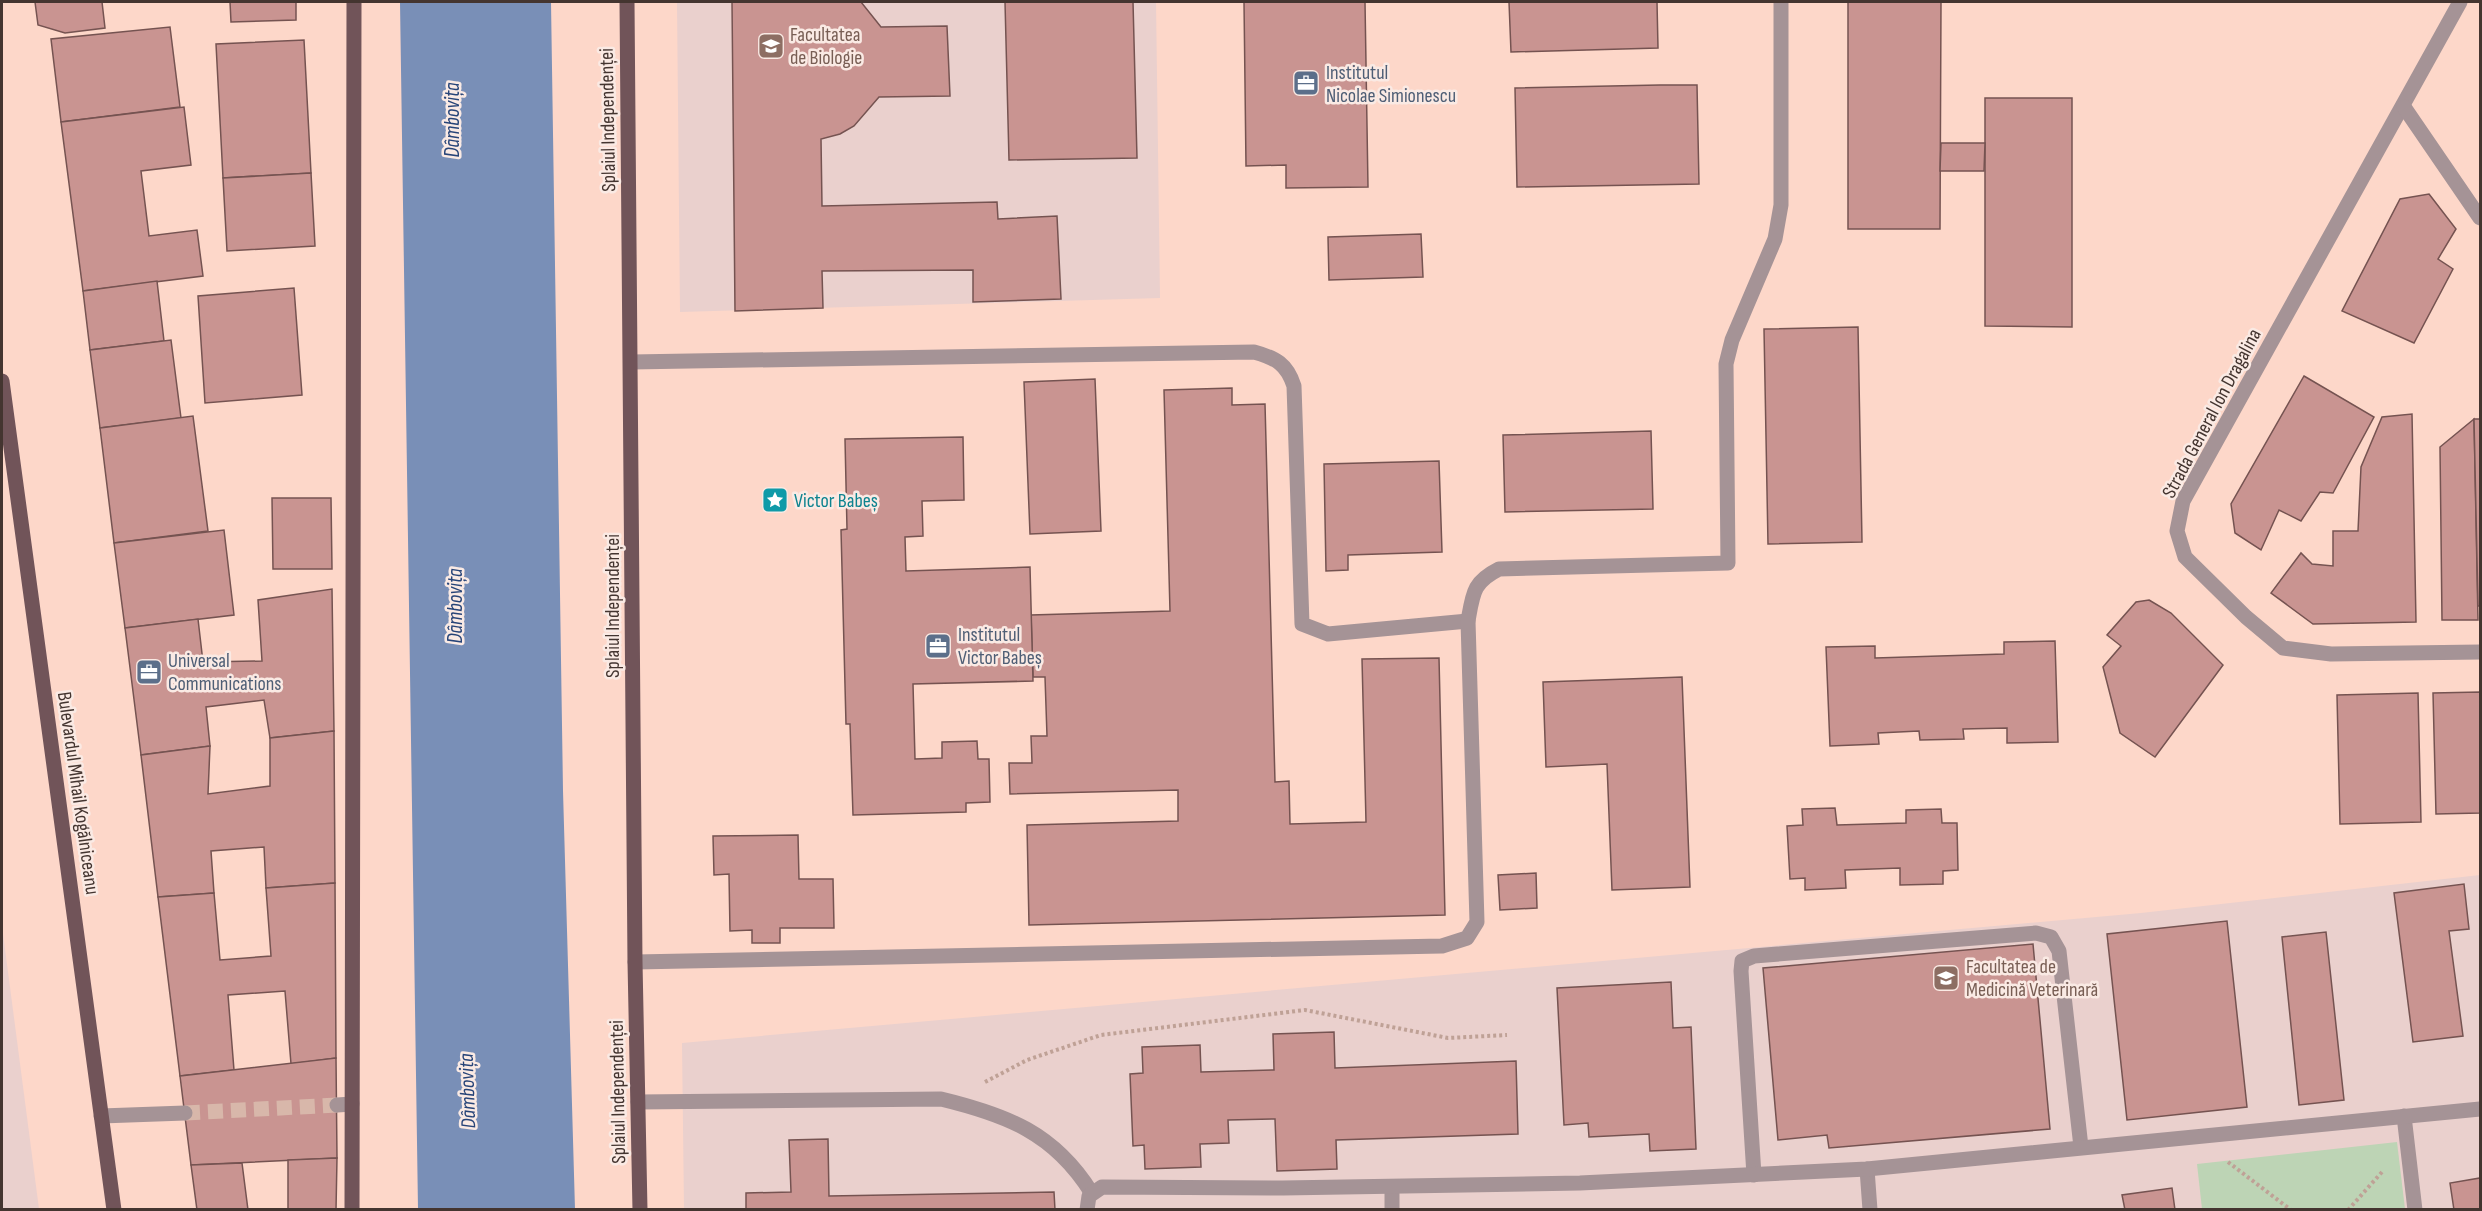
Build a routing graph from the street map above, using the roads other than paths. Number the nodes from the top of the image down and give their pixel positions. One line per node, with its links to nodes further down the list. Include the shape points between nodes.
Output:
1 (354, 2): 23 (main road, via 344,1104)
2 (627, 2): 7 (main road, Splaiul Independenței)
3 (1781, 2): 9 (street, via 1781,205 1775,239 1732,340 1726,364 1728,563 1499,569 1482,578 1471,600)
4 (2460, 2): 5 (street, Strada General Ion Dragalina)
5 (2404, 107): 6 (street); 10 (street, Strada General Ion Dragalina, via 2183,501 2176,531 2185,557 2283,648 2331,654)
6 (2481, 218)
7 (631, 362): 9 (street, via 1254,352 1277,358 1290,371 1294,386 1302,624 1328,634); 11 (main road, Splaiul Independenței)
8 (2, 381): 15 (main road, Bulevardul Mihail Kogălniceanu)
9 (1468, 621): 11 (street, via 1477,922 1467,938 1442,946)
10 (2481, 652)
11 (635, 962): 12 (main road, Splaiul Independenței)
12 (638, 1101): 21 (street, via 941,1099 1023,1125 1064,1154); 24 (main road, Splaiul Independenței)
13 (2481, 1109): 16 (street)
14 (185, 1113): 15 (street)
15 (101, 1116): 22 (main road, Bulevardul Mihail Kogălniceanu)
16 (2404, 1116): 17 (street); 28 (street)
17 (2081, 1147): 18 (street); 19 (street, via 2059,951 2051,937 2036,933 1754,956 1742,961 1741,971)
18 (1867, 1169): 19 (street); 27 (street)
19 (1754, 1174): 20 (street)
20 (1392, 1187): 21 (street, via 1102,1187); 26 (street)
21 (1092, 1192): 25 (street)
22 (114, 1209)
23 (352, 1209)
24 (640, 1209)
25 (1087, 1209)
26 (1392, 1209)
27 (1870, 1209)
28 (2415, 1209)

